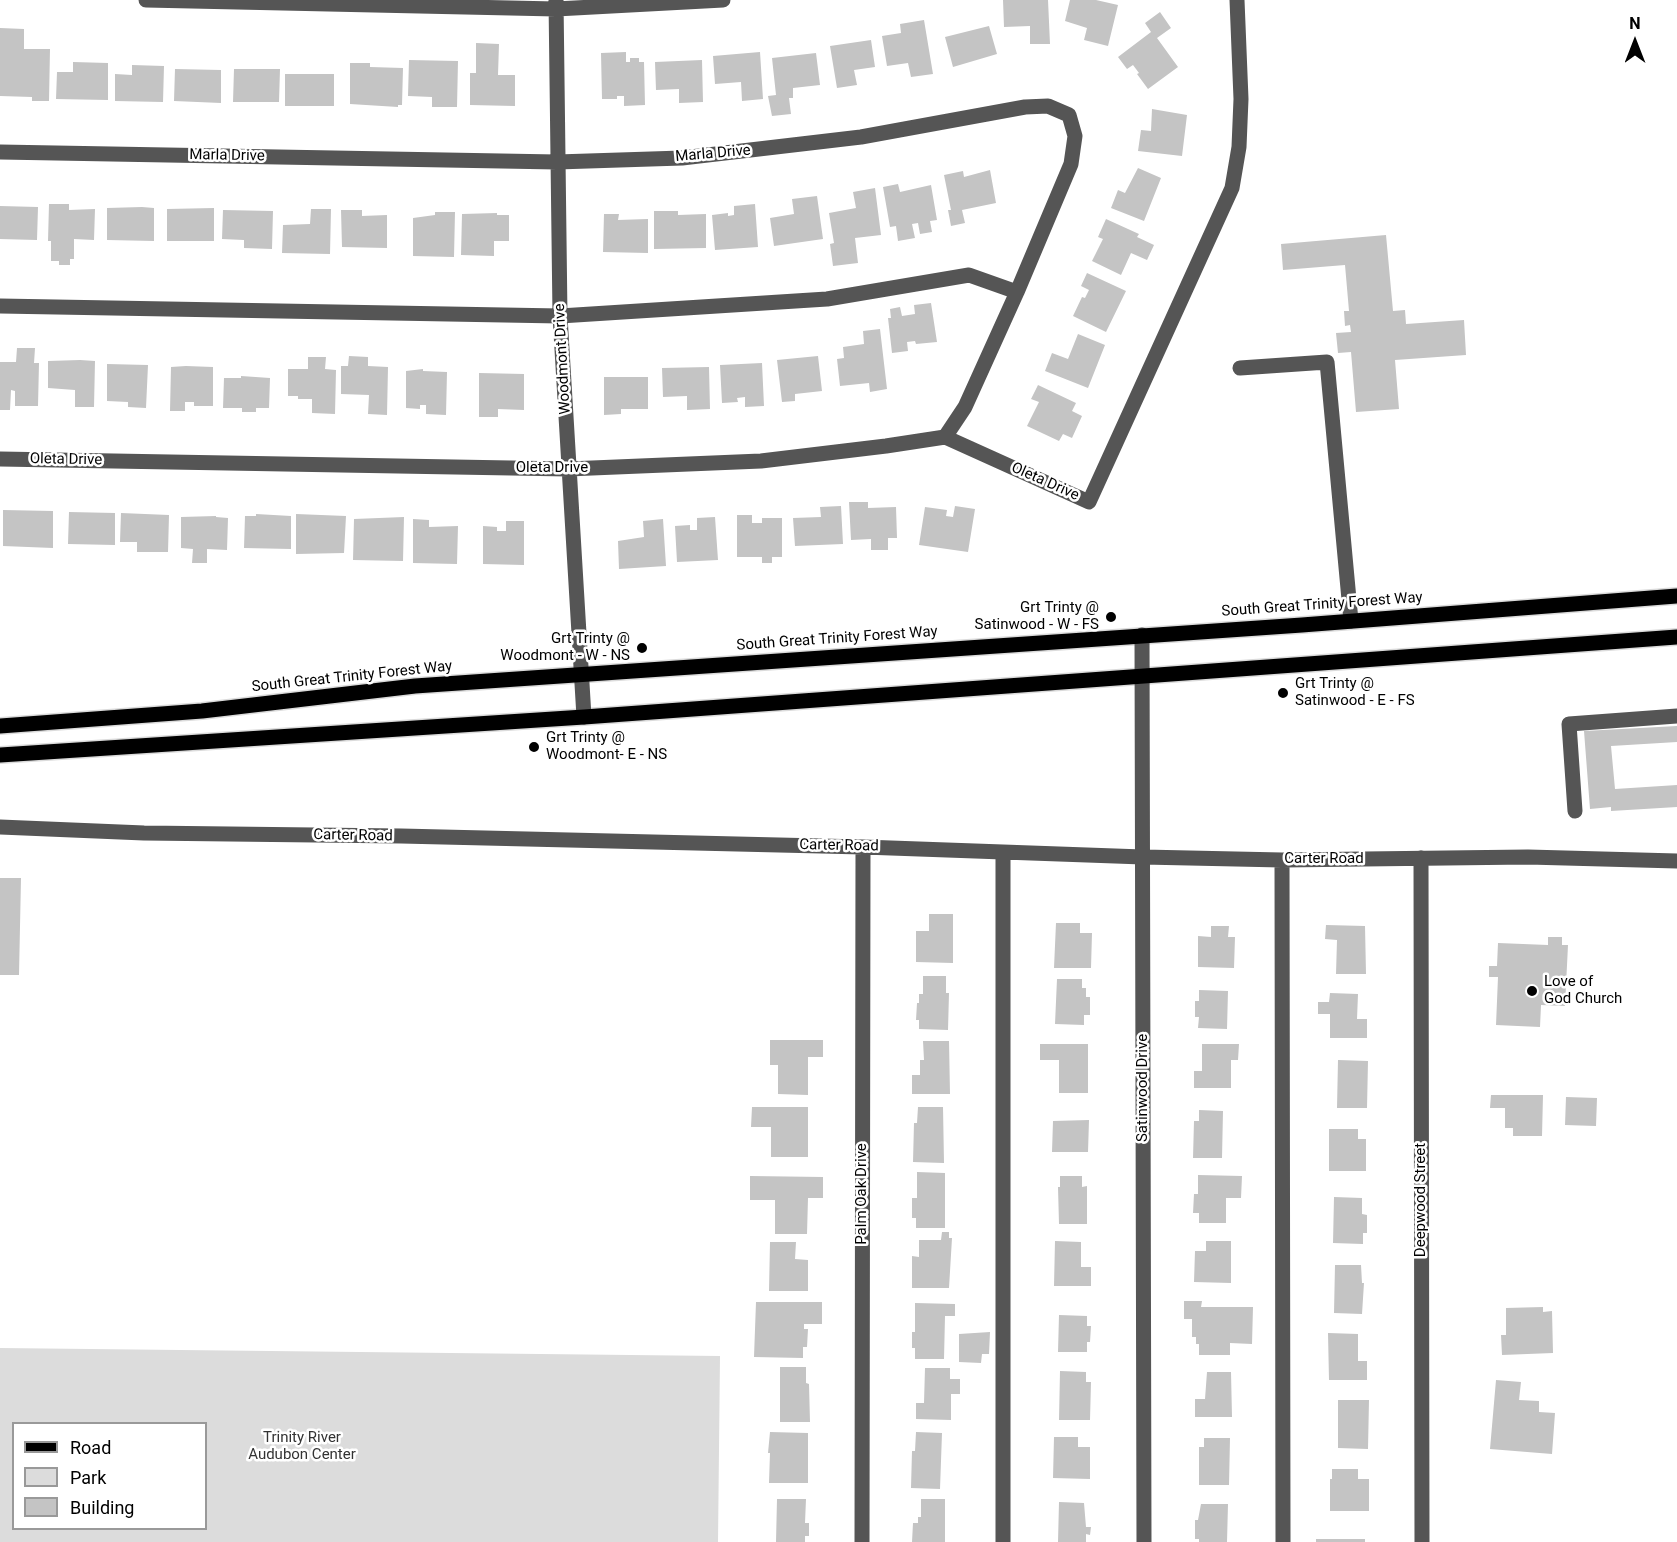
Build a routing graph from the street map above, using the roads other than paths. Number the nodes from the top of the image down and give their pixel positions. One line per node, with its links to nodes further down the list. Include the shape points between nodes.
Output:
1 (146, 0): 4 (street)
2 (723, 0): 4 (street)
3 (1237, 0): 11 (street, Oleta Drive, via 1241,99 1232,188 1089,502)
4 (556, 4): 6 (street, Woodmont Drive)
5 (0, 152): 6 (street, Marla Drive)
6 (557, 162): 7 (street, Marla Drive, via 682,158 773,149 1048,106 1069,115 1075,136 1071,164); 9 (street, Woodmont Drive)
7 (1017, 292): 9 (street, via 969,275 827,299); 11 (street, Marla Drive, via 965,407)
8 (0, 306): 9 (street)
9 (560, 316): 13 (street, Woodmont Drive)
10 (1240, 368): 15 (street, via 1327,362)
11 (945, 437): 13 (street, Oleta Drive, via 761,461)
12 (0, 459): 13 (street, Oleta Drive)
13 (568, 469): 18 (street, Woodmont Drive)
14 (1677, 596): 15 (main road, South Great Trinity Forest Way)
15 (1351, 621): 16 (main road, South Great Trinity Forest Way)
16 (1142, 635): 18 (main road, South Great Trinity Forest Way); 19 (street, Satinwood Drive)
17 (1677, 637): 19 (main road)
18 (582, 676): 21 (street, Woodmont Drive); 22 (main road, South Great Trinity Forest Way, via 415,686 202,711)
19 (1142, 676): 21 (main road); 28 (street, Satinwood Drive)
20 (1677, 716): 24 (street, via 1569,724)
21 (584, 717): 23 (main road)
22 (0, 726)
23 (0, 755)
24 (1575, 811)
25 (0, 827): 26 (street, Carter Road)
26 (863, 847): 27 (street, Carter Road); 32 (street, Palm Oak Drive)
27 (1003, 852): 28 (street, Carter Road); 33 (street)
28 (1143, 857): 30 (street, Carter Road); 34 (street, Satinwood Drive)
29 (1421, 858): 30 (street, Carter Road); 31 (street, Carter Road); 36 (street, Deepwood Street)
30 (1282, 860): 35 (street)
31 (1677, 861)
32 (862, 1542)
33 (1003, 1542)
34 (1144, 1542)
35 (1283, 1542)
36 (1422, 1542)

